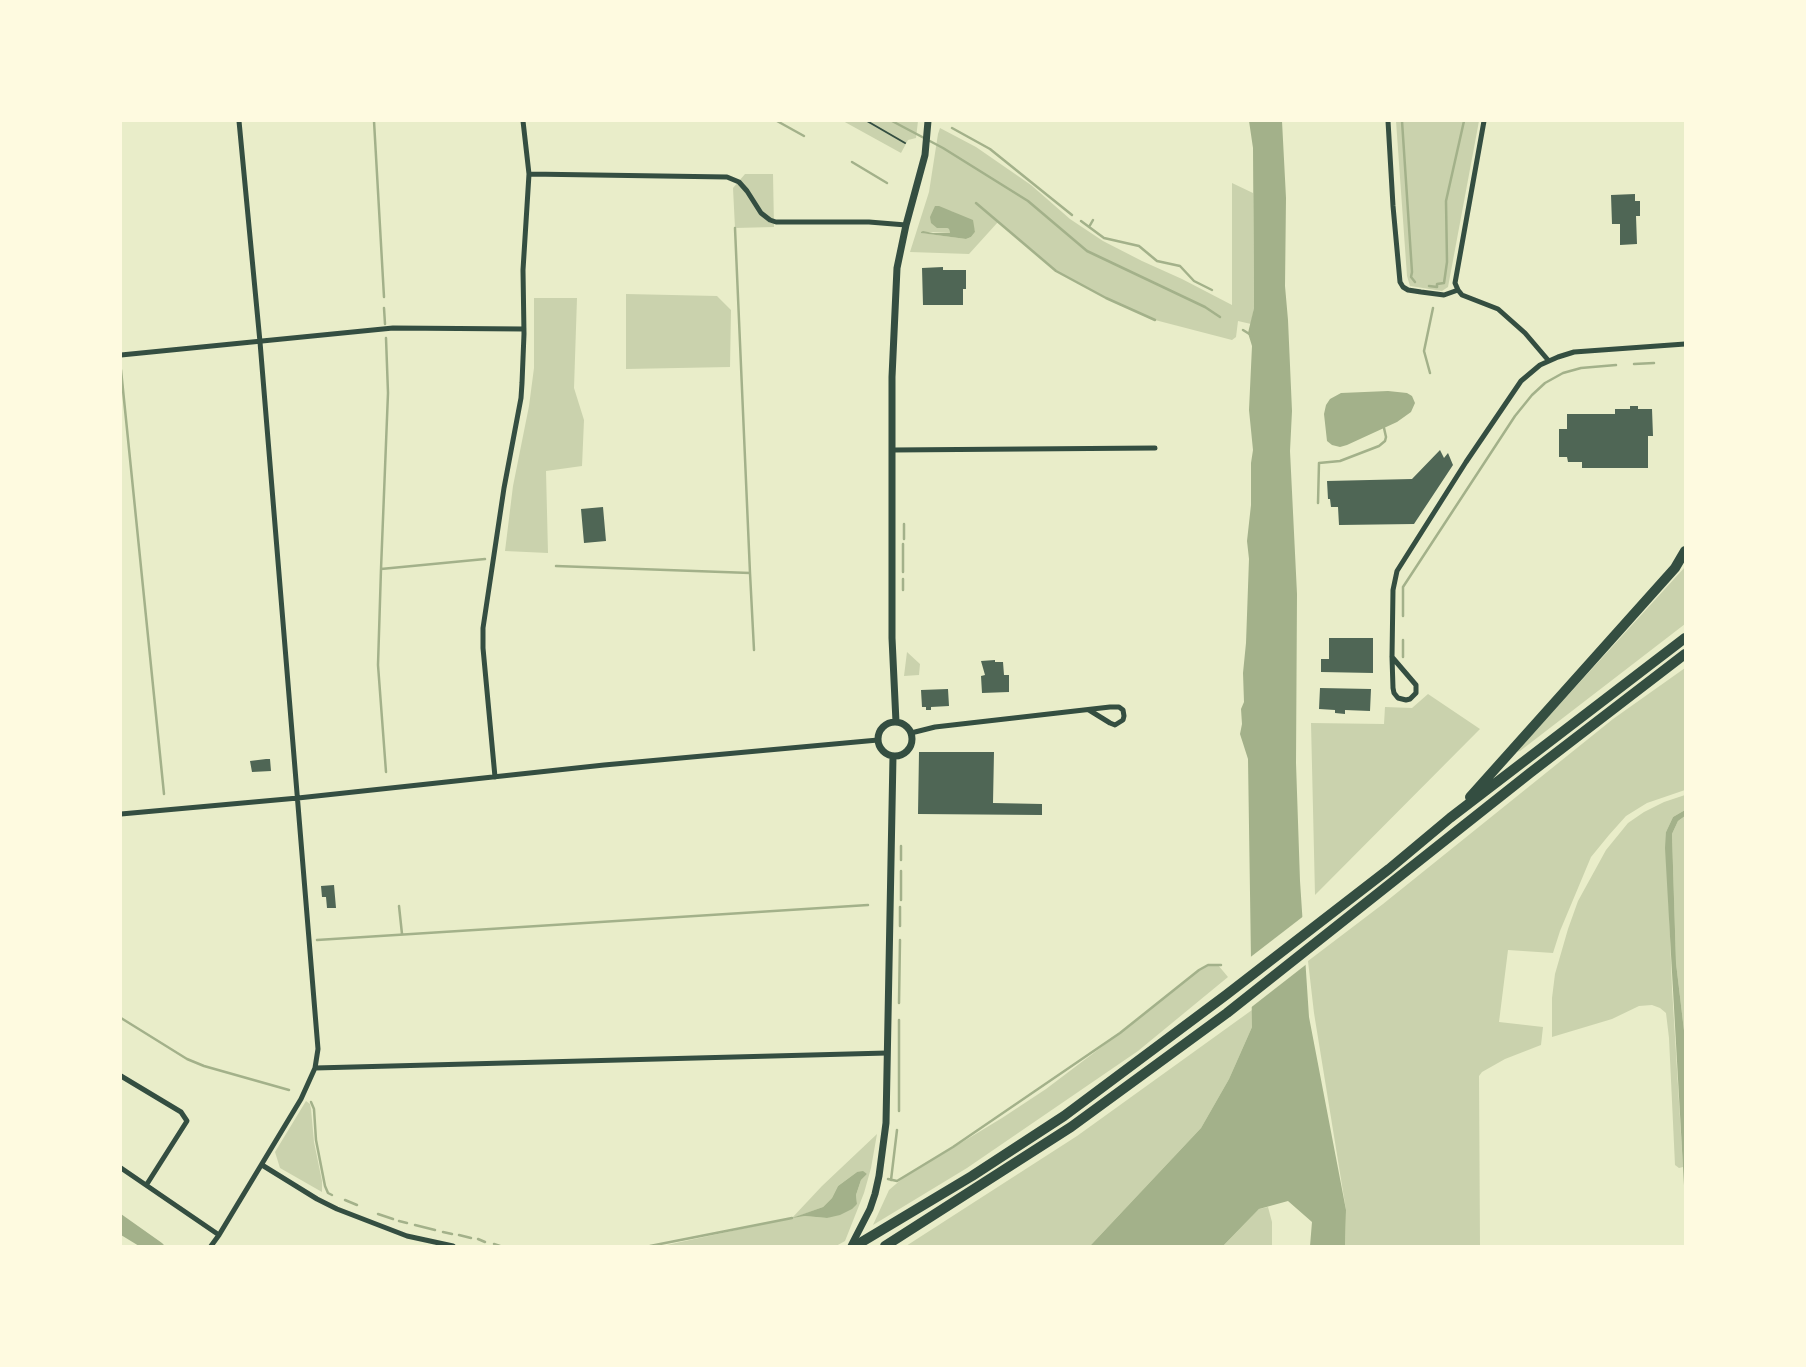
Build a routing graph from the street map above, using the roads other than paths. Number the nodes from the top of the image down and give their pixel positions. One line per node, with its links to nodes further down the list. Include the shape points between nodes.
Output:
1 (239, 121): 10 (street)
2 (523, 121): 6 (street)
3 (928, 121): 7 (street, via 925,155)
4 (1388, 121): 8 (street, via 1400,282 1408,290 1421,292 1444,295)
5 (1484, 121): 8 (street, via 1456,275)
6 (529, 174): 7 (street, via 727,177 739,182 761,213 776,222); 9 (street)
7 (906, 225): 15 (street, via 897,268 892,371)
8 (1458, 290): 13 (street, via 1498,309)
9 (524, 329): 10 (street, via 393,328); 27 (street, via 521,398 483,622)
10 (260, 342): 12 (street); 28 (street)
11 (1685, 344): 13 (street, via 1583,350)
12 (121, 355)
13 (1548, 360): 21 (street, via 1532,370 1511,394 1399,566 1394,583)
14 (1155, 448): 15 (street)
15 (893, 450): 23 (street, via 892,651)
16 (1685, 551): 18 (highway)
17 (1685, 561): 18 (highway)
18 (1675, 568): 30 (highway)
19 (1685, 638): 30 (highway)
20 (1685, 654): 44 (highway, via 1227,1013 1071,1127)
21 (1392, 657): 21 (street, via 1394,693 1402,700 1410,699 1416,693 1416,685)
22 (1089, 710): 22 (street, via 1119,707 1124,716 1115,725); 24 (street, via 935,727)
23 (896, 722): 24 (street, via 906,726); 25 (street, via 890,722 881,729)
24 (911, 733): 26 (street, via 908,751)
25 (878, 740): 26 (street, via 882,750); 27 (street)
26 (892, 756): 31 (street)
27 (495, 777): 28 (street)
28 (298, 798): 29 (street); 32 (street, via 318,1049)
29 (121, 814)
30 (1450, 818): 43 (highway, via 1226,995 1064,1116)
31 (887, 1053): 32 (street); 42 (street, via 886,1123 879,1176 870,1209)
32 (315, 1068): 34 (street, via 301,1099)
33 (121, 1076): 36 (street, via 181,1112 187,1121)
34 (262, 1165): 37 (street); 38 (street, via 334,1208)
35 (121, 1168): 36 (street)
36 (147, 1184): 37 (street)
37 (220, 1235): 39 (street)
38 (421, 1239): 40 (street); 41 (street)
39 (211, 1246)
40 (419, 1246)
41 (453, 1246)
42 (851, 1246)
43 (855, 1246)
44 (886, 1246)

